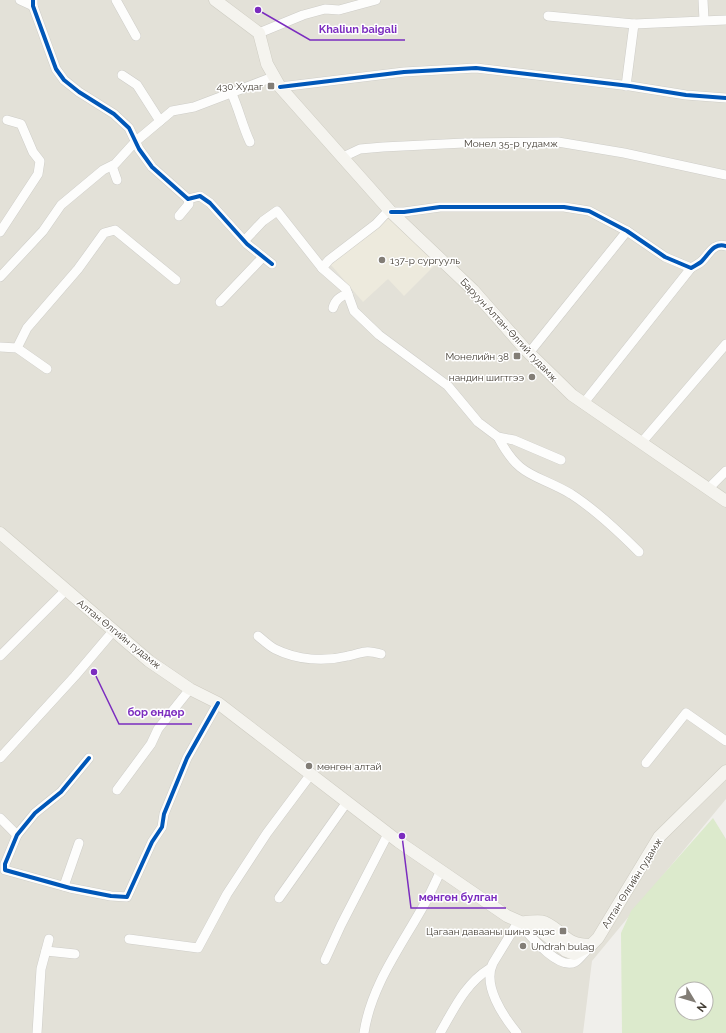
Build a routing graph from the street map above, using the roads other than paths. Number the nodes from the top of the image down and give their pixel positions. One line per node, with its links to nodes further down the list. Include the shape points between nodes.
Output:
1 (20, 0): 6 (street)
2 (116, 0): 12 (street)
3 (215, 0): 11 (main road)
4 (376, 0): 11 (street, via 339,10 318,11)
5 (703, 0): 8 (street)
6 (33, 3): 19 (street, via 56,69 64,80)
7 (548, 16): 10 (street)
8 (704, 20): 9 (street); 10 (street)
9 (726, 20)
10 (634, 24): 15 (street)
11 (259, 34): 14 (main road, Баруун Алтан-Өлгий гудамж)
12 (136, 36)
13 (122, 74): 22 (street, via 137,85)
14 (273, 77): 16 (main road, Баруун Алтан-Өлгий гудамж); 17 (street)
15 (626, 86): 16 (street, via 476,68 404,72); 18 (street)
16 (280, 87): 25 (main road, Баруун Алтан-Өлгий гудамж)
17 (231, 92): 22 (street, via 194,107 172,111); 24 (street, via 240,110 240,119)
18 (726, 98)
19 (104, 108): 20 (street); 23 (street, via 129,128)
20 (91, 110)
21 (7, 120): 33 (street, via 21,124 33,152 40,161 38,174)
22 (160, 121): 23 (street)
23 (135, 142): 26 (street); 29 (street, via 152,167)
24 (250, 142)
25 (343, 157): 27 (street, Монел 35-р гудамж, via 360,149 383,147 558,142); 30 (main road, Баруун Алтан-Өлгий гудамж)
26 (112, 166): 28 (street); 40 (street, via 103,170 61,205 43,231)
27 (726, 175)
28 (117, 180)
29 (188, 200): 31 (street, via 189,204); 34 (street, via 200,196 210,203)
30 (391, 210): 32 (street, via 404,212 440,207 564,207 589,211); 38 (street); 48 (main road, Баруун Алтан-Өлгий гудамж, via 473,290)
31 (179, 216)
32 (627, 231): 39 (street, via 665,256); 48 (street)
33 (0, 232)
34 (245, 240): 36 (street); 38 (street, via 263,221 277,212)
35 (726, 246): 39 (street, via 722,244 710,250 702,261)
36 (263, 257): 37 (street); 43 (street)
37 (272, 264)
38 (322, 268): 42 (street, via 346,289)
39 (691, 268): 50 (street)
40 (0, 277)
41 (176, 280): 47 (street, via 115,230 108,230 27,328)
42 (348, 294): 44 (street, via 340,296); 51 (street, via 354,311 364,321 448,386 478,422)
43 (220, 302)
44 (333, 308)
45 (726, 344): 52 (street)
46 (0, 347): 47 (street)
47 (17, 348): 49 (street)
48 (529, 353): 50 (main road, Баруун Алтан-Өлгий гудамж)
49 (47, 369)
50 (583, 404): 52 (main road, Баруун Алтан-Өлгий гудамж)
51 (498, 437): 53 (street, via 514,440); 58 (street, via 515,464 536,478 570,494 608,522)
52 (642, 442): 55 (main road, Баруун Алтан-Өлгий гудамж)
53 (561, 460)
54 (726, 470): 55 (street)
55 (709, 488): 56 (main road, Баруун Алтан-Өлгий гудамж)
56 (726, 501)
57 (0, 533): 59 (main road, Алтан Өлгийн гудамж)
58 (640, 552)
59 (65, 590): 60 (main road, Алтан Өлгийн гудамж); 63 (street)
60 (114, 630): 64 (main road, Алтан Өлгийн гудамж, via 149,661); 67 (street)
61 (258, 636): 62 (street, via 275,649 296,656 322,660 368,650)
62 (381, 654)
63 (0, 656)
64 (190, 689): 65 (main road, Алтан Өлгийн гудамж); 72 (street, via 158,729)
65 (218, 703): 71 (main road, Алтан Өлгийн гудамж); 81 (street, via 187,758 164,814 162,827 152,842 127,897)
66 (726, 741): 69 (street, via 686,713)
67 (0, 758)
68 (89, 758): 76 (street, via 61,792 35,813)
69 (646, 763)
70 (726, 771): 86 (main road, Алтан Өлгийн гудамж, via 659,837 598,938)
71 (311, 774): 73 (main road, Алтан Өлгийн гудамж); 85 (street, via 267,833 227,894 198,948)
72 (117, 790)
73 (346, 802): 75 (main road, Алтан Өлгийн гудамж); 82 (street)
74 (0, 818): 76 (street)
75 (388, 834): 79 (main road, Алтан Өлгийн гудамж); 89 (street)
76 (17, 835): 78 (street)
77 (79, 843): 81 (street)
78 (5, 870): 80 (street); 81 (street)
79 (441, 870): 83 (main road, Алтан Өлгийн гудамж); 92 (street, via 426,902 375,992)
80 (0, 879)
81 (64, 886)
82 (279, 898)
83 (518, 922): 86 (main road, via 543,922 570,942); 86 (street, via 541,947 567,964 575,962); 90 (street)
84 (49, 938): 87 (street)
85 (129, 939)
86 (591, 945)
87 (46, 951): 88 (street); 91 (street, via 41,969)
88 (75, 954)
89 (325, 960)
90 (489, 970): 93 (street, via 471,983); 94 (street, via 489,981 500,1010)
91 (37, 1033)
92 (364, 1033)
93 (440, 1033)
94 (517, 1033)

